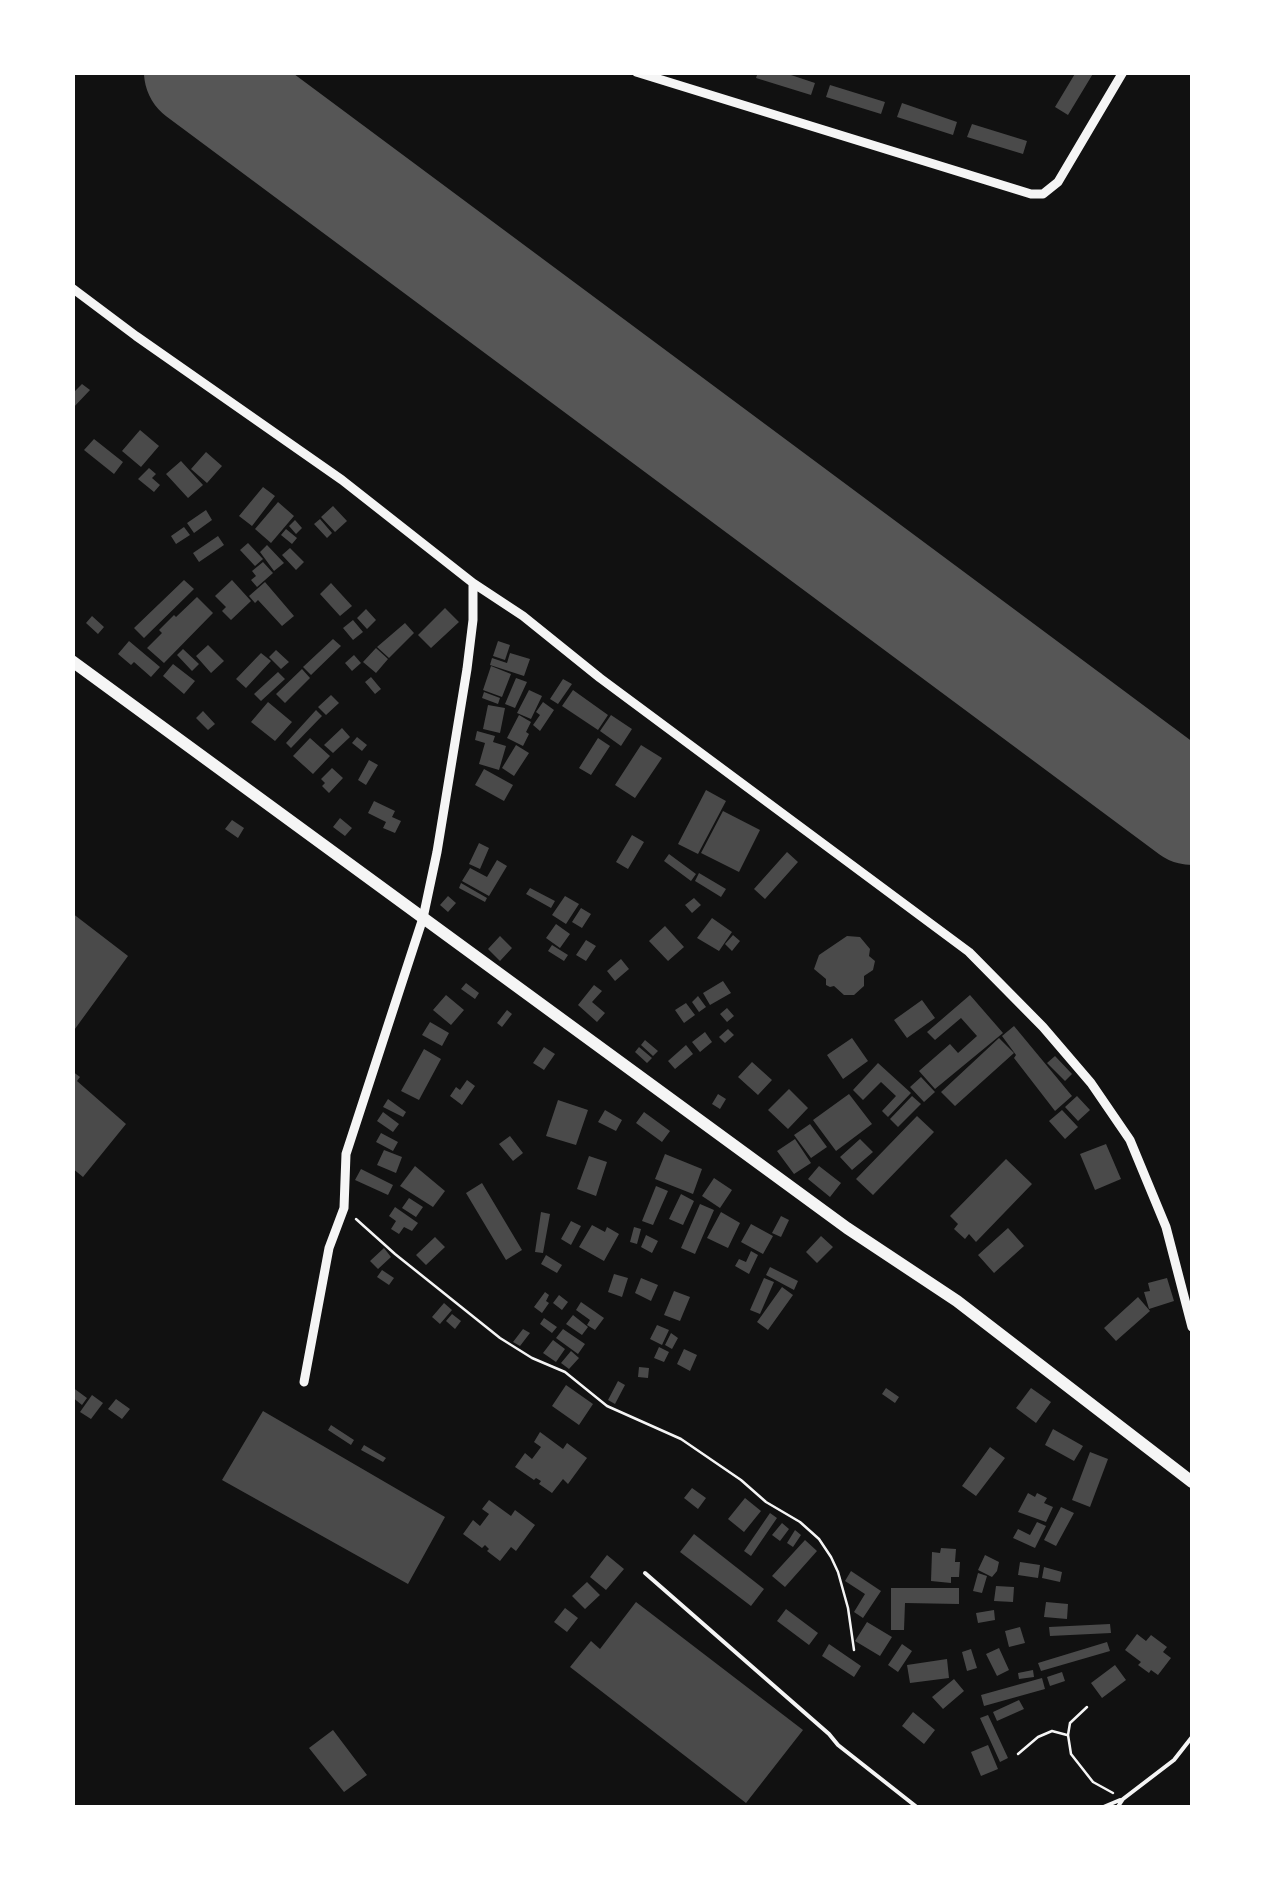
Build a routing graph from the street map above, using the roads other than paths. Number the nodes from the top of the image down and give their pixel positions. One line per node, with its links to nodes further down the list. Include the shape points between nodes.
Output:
1 (636, 72): 2 (street, via 1044,194 1058,182)
2 (1123, 72)
3 (72, 288): 4 (street, via 342,480)
4 (473, 584): 6 (street, via 467,669); 7 (street, via 970,952 1043,1027 1130,1140 1166,1228)
5 (72, 661): 6 (main road)
6 (422, 918): 8 (street, via 346,1154 344,1208 329,1248); 9 (main road, via 846,1228 957,1301)
7 (1192, 1328)
8 (304, 1382)
9 (1192, 1482)
10 (645, 1573): 13 (lane, via 838,1746)
11 (1192, 1737): 12 (lane, via 1174,1760)
12 (1123, 1799): 14 (lane); 15 (lane)
13 (918, 1808)
14 (1102, 1808)
15 (1117, 1808)

